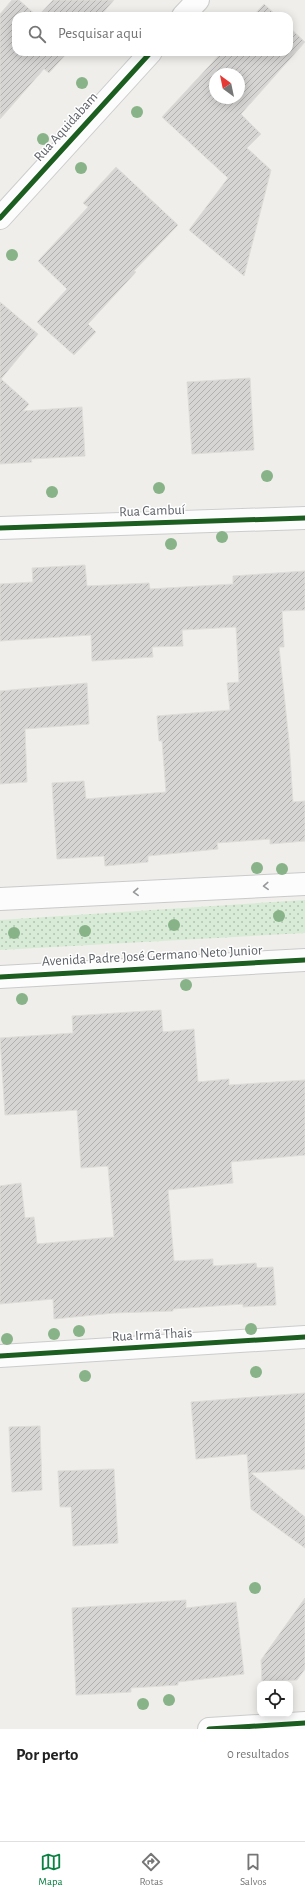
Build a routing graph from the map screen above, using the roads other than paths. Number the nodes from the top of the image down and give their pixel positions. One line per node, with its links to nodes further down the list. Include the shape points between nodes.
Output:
1 (198, 0): 2 (street)
2 (187, 12)
3 (147, 56): 4 (street, Rua Aquidabam)
4 (0, 218)
5 (305, 518): 6 (street, Rua Cambuí)
6 (0, 528)
7 (305, 884): 8 (street, one-way to 8)
8 (0, 899)
9 (305, 960): 10 (street, Avenida Padre José Germano Neto Junior)
10 (0, 977)
11 (305, 1338): 12 (street, Rua Irmã Thais)
12 (0, 1356)
13 (305, 1723): 14 (street)
14 (209, 1729)

